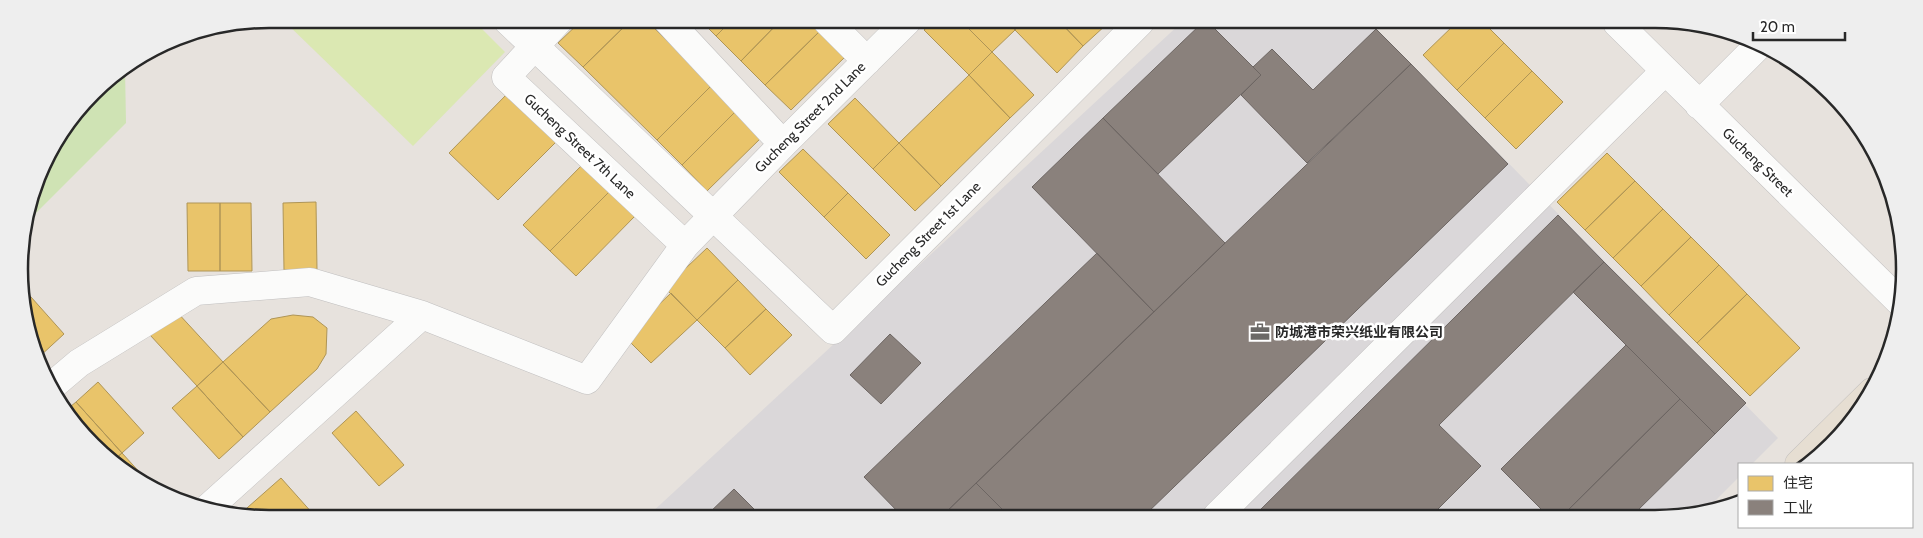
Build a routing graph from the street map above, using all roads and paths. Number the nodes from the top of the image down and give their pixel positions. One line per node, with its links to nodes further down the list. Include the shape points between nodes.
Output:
1 (516, 28): 8 (street)
2 (551, 28): 8 (street)
3 (674, 28): 13 (street)
4 (834, 28): 10 (street)
5 (900, 28): 10 (street, Gucheng Street 2nd Lane)
6 (1134, 28): 14 (street, Gucheng Street 1st Lane, via 833,330)
7 (1622, 28): 11 (street, Gucheng Street)
8 (534, 45): 14 (street); 15 (street, Gucheng Street 7th Lane, via 506,76)
9 (1755, 49): 12 (street)
10 (867, 60): 13 (street, Gucheng Street 2nd Lane)
11 (1665, 71): 12 (street, Gucheng Street); 22 (street)
12 (1700, 105): 16 (street, Gucheng Street)
13 (783, 144): 14 (street, Gucheng Street 2nd Lane)
14 (714, 215): 15 (street, Gucheng Street 2nd Lane)
15 (685, 245): 17 (street, Gucheng Street 2nd Lane, via 587,380)
16 (1894, 295)
17 (422, 315): 18 (street, via 310,282 196,291 79,363); 21 (street)
18 (56, 383)
19 (1838, 425): 20 (main road)
20 (1808, 455)
21 (213, 504)
22 (1223, 510)

